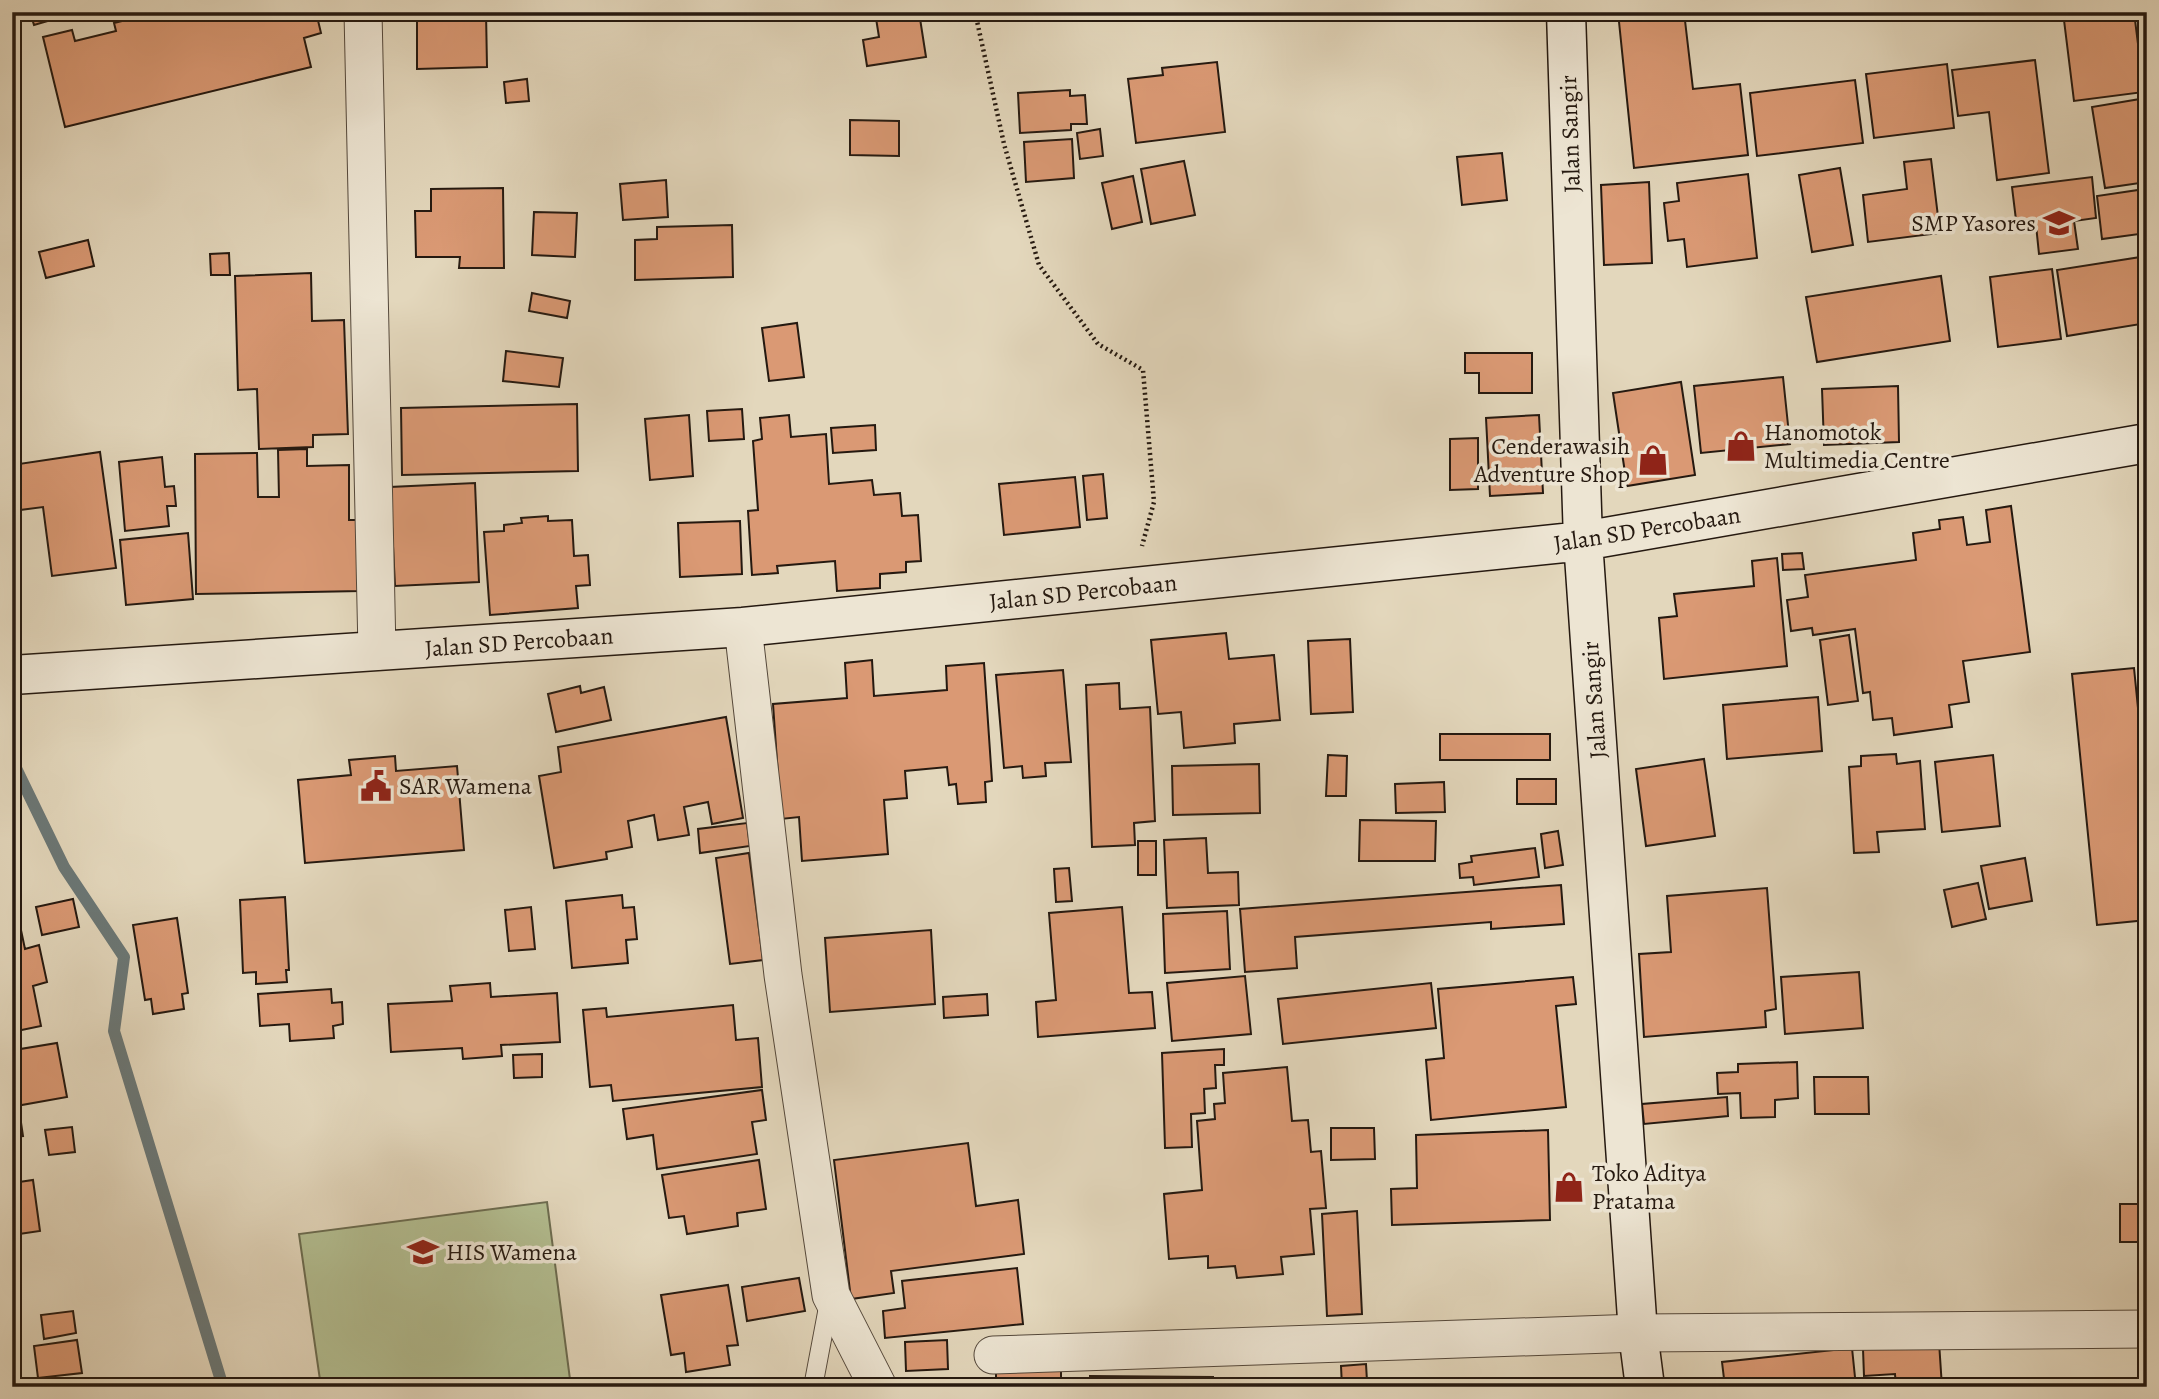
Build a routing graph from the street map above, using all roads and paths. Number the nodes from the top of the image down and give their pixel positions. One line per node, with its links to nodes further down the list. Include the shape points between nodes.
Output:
1 (363, 12): 8 (street)
2 (975, 12): 6 (path, via 1004,144 1040,265 1098,344 1143,370 1154,502)
3 (1566, 12): 5 (street, Jalan Sangir)
4 (2147, 443): 5 (street, Jalan SD Percobaan)
5 (1583, 541): 6 (street, Jalan SD Percobaan); 12 (street, Jalan Sangir)
6 (1131, 587): 7 (street, Jalan SD Percobaan)
7 (743, 627): 8 (street, Jalan SD Percobaan); 10 (street, via 783,975)
8 (377, 651): 9 (street, Jalan SD Percobaan)
9 (12, 676)
10 (831, 1295): 14 (lane); 15 (street)
11 (2147, 1329): 12 (street)
12 (1638, 1333): 13 (street); 16 (street, Jalan Sangir)
13 (993, 1354)
14 (813, 1387)
15 (878, 1387)
16 (1645, 1387)

